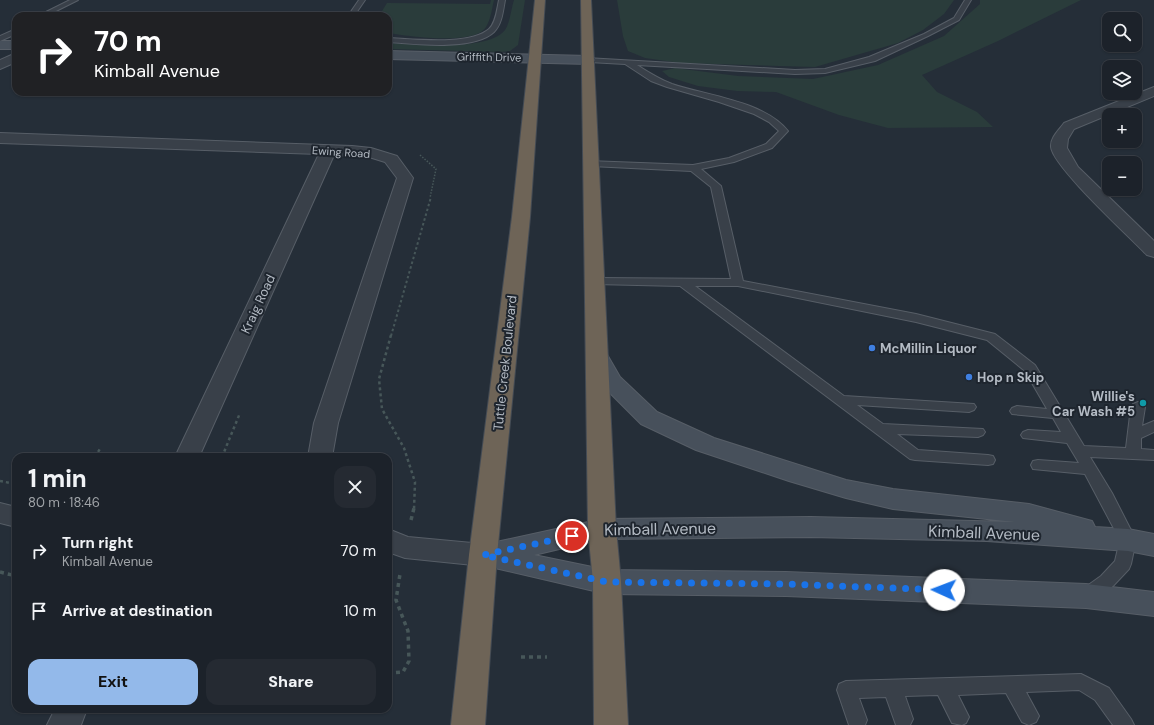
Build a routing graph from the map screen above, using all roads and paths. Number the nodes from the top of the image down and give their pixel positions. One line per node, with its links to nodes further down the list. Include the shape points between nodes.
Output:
1 (75, 0): 7 (lane)
2 (362, 0): 8 (lane)
3 (502, 0): 11 (lane, via 497,23 490,32 479,37 447,42)
4 (540, 0): 16 (highway, Tuttle Creek Boulevard)
5 (586, 0): 17 (highway)
6 (968, 0): 18 (lane, via 956,19 926,35 872,59 825,71 795,72)
7 (50, 12)
8 (354, 12)
9 (12, 34): 10 (lane)
10 (0, 39)
11 (392, 40)
12 (0, 45): 13 (main road)
13 (12, 45)
14 (392, 55): 16 (main road, Griffith Drive)
15 (12, 58): 19 (street)
16 (535, 58): 17 (main road, Griffith Drive); 60 (highway, Tuttle Creek Boulevard, via 521,217)
17 (589, 60): 18 (lane); 24 (highway)
18 (626, 62): 25 (lane, via 655,79 760,115 776,123 784,132 769,146 731,160)
19 (0, 65)
20 (1154, 91): 26 (street, via 1069,126 1059,137 1058,146 1072,170)
21 (0, 138): 22 (street, Ewing Road)
22 (329, 150): 45 (street, Kraig Road); 46 (street, Ewing Road, via 372,153 390,159 405,178 326,423)
23 (417, 154): 58 (path, via 436,169 434,186 380,379 382,409 404,448 415,482 414,507)
24 (591, 163): 25 (lane); 27 (highway)
25 (693, 168): 29 (lane, via 716,186)
26 (1154, 251)
27 (594, 281): 28 (lane); 30 (highway)
28 (682, 282): 29 (lane); 31 (lane)
29 (738, 283): 35 (lane, via 916,318 991,337 1030,368)
30 (597, 356): 56 (highway); 57 (main road, via 611,381 649,418 705,444 846,490 893,499 1029,514)
31 (841, 400): 32 (lane); 37 (lane)
32 (969, 407)
33 (1138, 407): 40 (lane)
34 (1017, 411): 35 (lane)
35 (1056, 414): 41 (lane)
36 (1154, 426): 40 (lane)
37 (879, 429): 38 (lane); 49 (lane, via 915,455)
38 (978, 432)
39 (1028, 435): 41 (lane)
40 (1134, 436): 47 (lane)
41 (1070, 438): 43 (lane)
42 (101, 447): 44 (path)
43 (1078, 451): 47 (lane); 51 (lane)
44 (97, 453)
45 (189, 453)
46 (321, 453)
47 (1133, 453): 48 (lane)
48 (1154, 455)
49 (988, 460)
50 (1038, 465): 51 (lane)
51 (1089, 469): 57 (lane)
52 (0, 481): 53 (path)
53 (12, 483)
54 (0, 514): 55 (street)
55 (12, 516)
56 (602, 529): 57 (main road, Kimball Avenue, via 811,527 987,531); 60 (main road, Kimball Avenue); 63 (highway)
57 (1128, 540): 59 (main road, Kimball Avenue); 64 (lane, via 1123,564 1107,581)
58 (396, 544): 60 (street); 68 (path, via 396,600 408,631 409,662 403,672)
59 (1154, 545)
60 (483, 555): 63 (main road); 78 (highway, Tuttle Creek Boulevard)
61 (0, 572): 62 (path)
62 (12, 575)
63 (607, 582): 64 (main road, via 786,584); 79 (highway)
64 (1086, 596): 65 (main road)
65 (1154, 604)
66 (521, 657): 67 (path)
67 (546, 657)
68 (392, 673)
69 (1012, 685): 70 (lane); 73 (lane); 80 (lane, via 1081,682 1102,694)
70 (944, 687): 71 (lane); 74 (lane)
71 (893, 689): 75 (lane); 76 (lane, via 846,690)
72 (69, 713): 77 (street)
73 (1029, 716)
74 (959, 717)
75 (903, 719)
76 (857, 720)
77 (64, 725)
78 (468, 725)
79 (611, 725)
80 (1124, 725)

